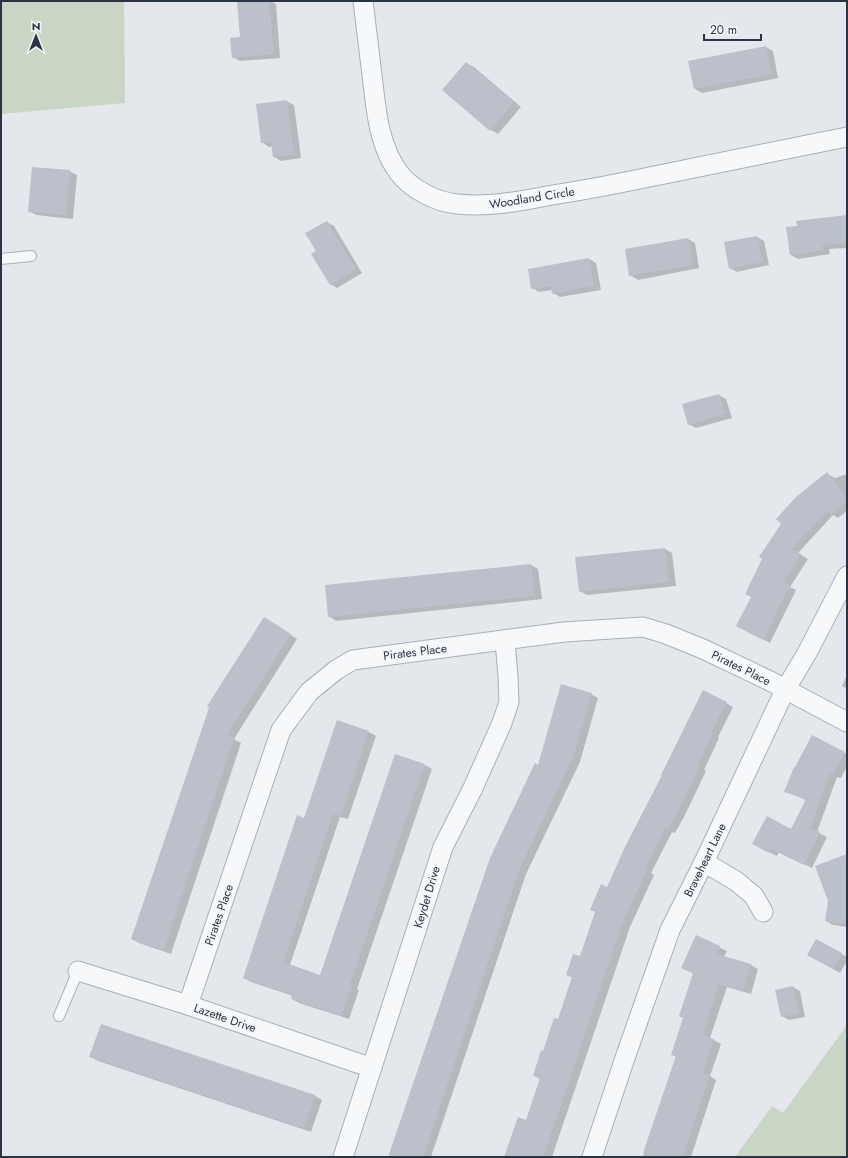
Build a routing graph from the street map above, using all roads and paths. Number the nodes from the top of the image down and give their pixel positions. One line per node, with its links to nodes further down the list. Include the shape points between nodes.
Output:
1 (363, 1): 2 (street, Woodland Circle, via 377,113 390,159 400,174 412,185 442,201 482,206 508,203)
2 (847, 137)
3 (31, 256): 4 (lane)
4 (1, 259)
5 (847, 576): 7 (street, Braveheart Lane)
6 (505, 640): 7 (street, Pirates Place, via 564,632 643,627 704,649); 12 (street, Pirates Place, via 353,660 309,692 281,730); 14 (street, Keydet Drive, via 508,702 502,723 472,790 442,847)
7 (785, 690): 8 (street, Pirates Place); 9 (street, Braveheart Lane)
8 (847, 722)
9 (704, 862): 10 (street, via 736,881 754,896); 16 (street, Braveheart Lane, via 670,930)
10 (763, 912)
11 (78, 971): 12 (street, Lazette Drive); 13 (lane)
12 (188, 1006): 14 (street, Lazette Drive)
13 (59, 1016)
14 (372, 1068): 15 (street, Keydet Drive)
15 (343, 1157)
16 (592, 1157)

